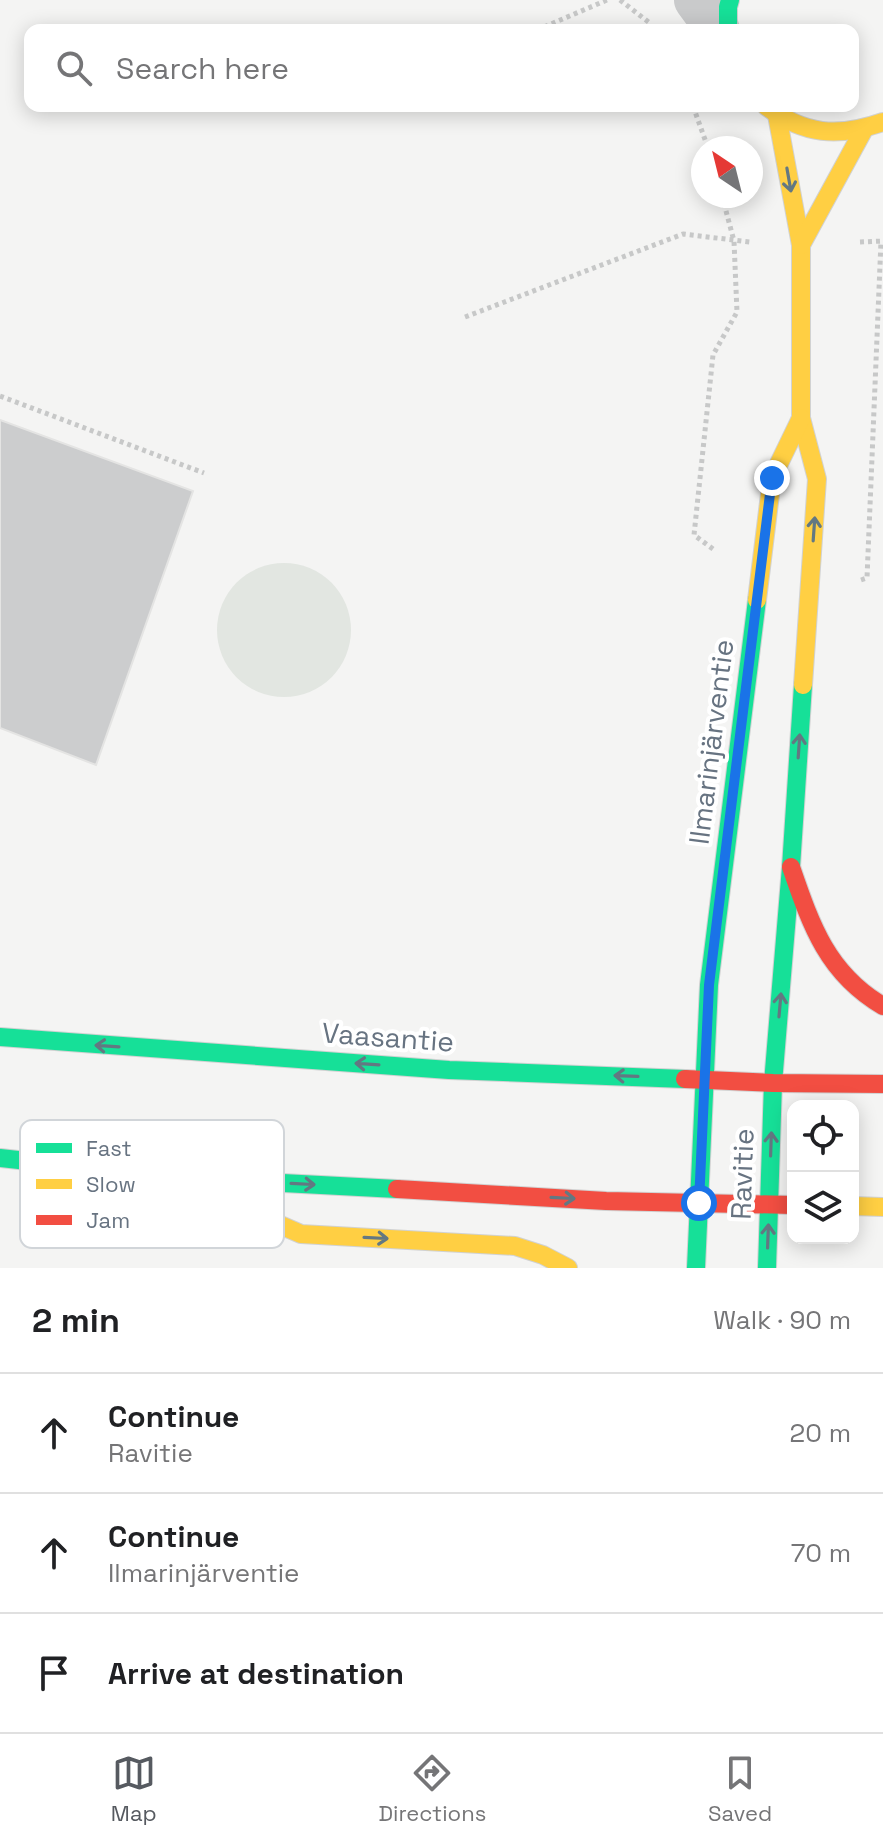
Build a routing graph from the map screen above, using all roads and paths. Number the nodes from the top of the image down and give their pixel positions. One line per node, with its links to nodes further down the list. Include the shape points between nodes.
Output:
1 (607, 0): 5 (path)
2 (620, 0): 6 (path)
3 (696, 0): 7 (street)
4 (730, 0): 8 (main road)
5 (551, 24)
6 (650, 24)
7 (714, 24)
8 (728, 24)
9 (695, 112): 14 (path)
10 (772, 112): 18 (main road, Ilmarinjärventie, one-way to 18)
11 (774, 112): 13 (main road, via 804,128)
12 (883, 122): 13 (main road)
13 (863, 131): 18 (main road, Ilmarinjärventie)
14 (704, 136)
15 (725, 208): 16 (path)
16 (734, 241): 19 (path, via 683,234); 23 (path, via 737,312 713,355 694,535)
17 (883, 241): 24 (path, via 867,578)
18 (801, 245): 21 (main road, Ilmarinjärventie)
19 (465, 317)
20 (0, 396): 22 (path)
21 (801, 418): 23 (main road, Ilmarinjärventie, via 772,478); 24 (main road, Ilmarinjärventie, one-way to 21, via 817,479)
22 (204, 473)
23 (759, 585): 28 (main road, Ilmarinjärventie, via 709,985)
24 (808, 607): 25 (main road, Ilmarinjärventie, one-way to 24)
25 (791, 867): 26 (main road, via 823,947 855,988); 29 (main road, Ilmarinjärventie, one-way to 25)
26 (883, 1006)
27 (0, 1037): 28 (main road, Vaasantie, one-way to 27, via 449,1070)
28 (704, 1079): 29 (main road, Vaasantie); 34 (main road, Ravitie)
29 (773, 1083): 30 (main road, Vaasantie); 35 (main road, Ravitie, one-way to 29)
30 (883, 1084)
31 (0, 1158): 32 (main road)
32 (20, 1160)
33 (284, 1183): 34 (main road, one-way to 34)
34 (699, 1203): 35 (main road); 41 (main road, Ravitie)
35 (768, 1205): 36 (main road); 42 (main road, Ravitie, one-way to 35)
36 (787, 1205)
37 (859, 1206): 38 (main road)
38 (883, 1207)
39 (284, 1227): 40 (main road, one-way to 40, via 301,1234 515,1246)
40 (568, 1268)
41 (696, 1268)
42 (767, 1268)

